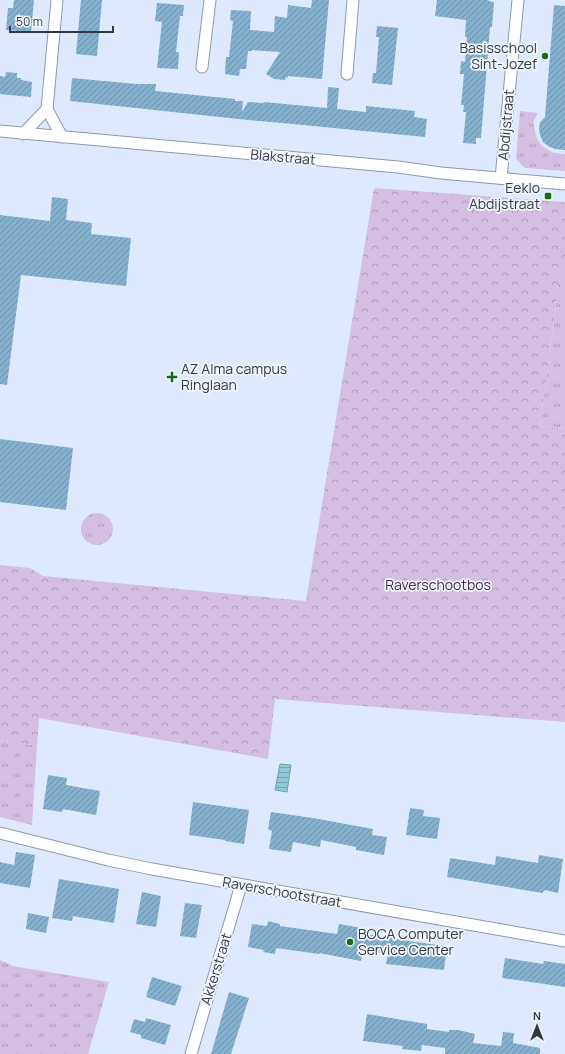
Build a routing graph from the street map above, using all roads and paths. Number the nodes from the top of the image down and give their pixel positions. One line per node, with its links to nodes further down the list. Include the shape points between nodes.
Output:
1 (57, 0): 7 (street)
2 (210, 0): 5 (street)
3 (353, 0): 6 (street)
4 (518, 0): 11 (street, Abdijstraat)
5 (202, 67)
6 (347, 74)
7 (47, 108): 9 (street); 10 (street)
8 (0, 131): 9 (street, Blakstraat)
9 (23, 134): 10 (street, Blakstraat)
10 (62, 137): 11 (street, Blakstraat)
11 (501, 178): 12 (street, Blakstraat)
12 (565, 184)
13 (0, 833): 14 (street, Raverschootstraat, via 108,860)
14 (241, 885): 15 (street, Raverschootstraat); 16 (street, Akkerstraat)
15 (565, 941)
16 (191, 1054)

